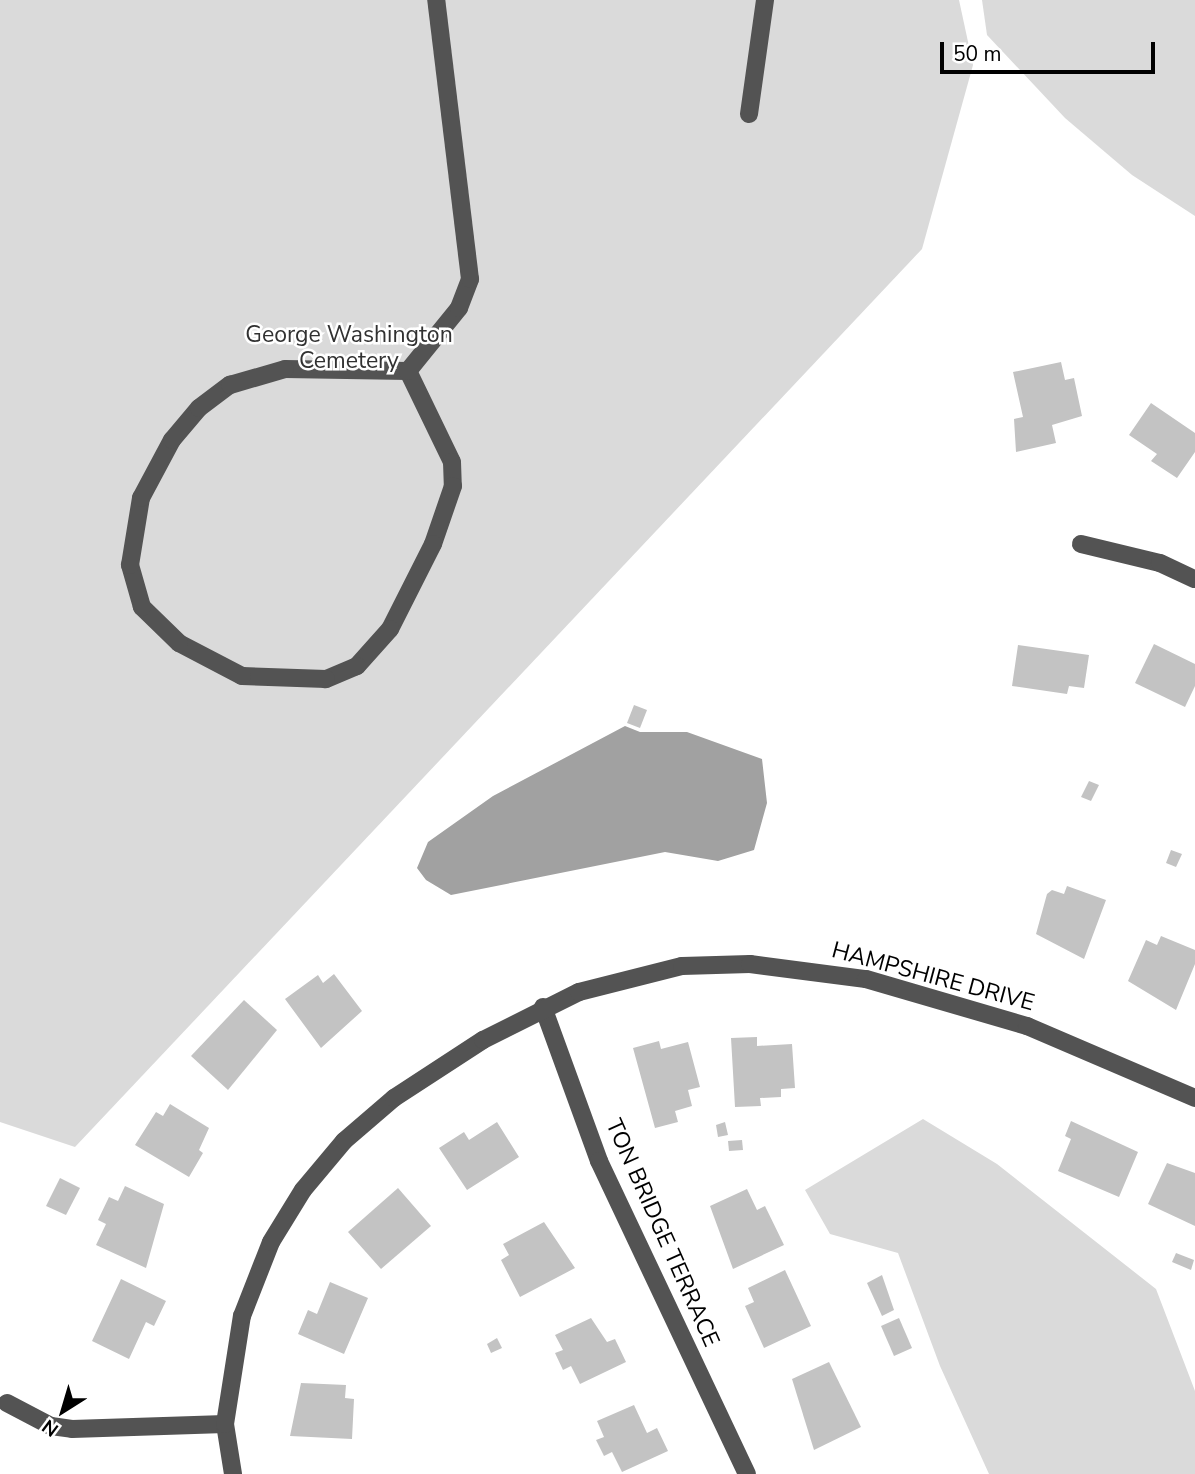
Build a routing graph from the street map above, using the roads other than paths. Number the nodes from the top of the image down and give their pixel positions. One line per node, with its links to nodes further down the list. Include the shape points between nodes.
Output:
1 (436, 0): 4 (street, via 470,279 459,307)
2 (765, 0): 3 (street)
3 (750, 114)
4 (408, 371): 4 (street, via 452,462 453,486 433,544 390,629 373,650 357,666 326,679 267,680 219,666 159,626 142,607 134,586 133,536 155,466 199,408 230,385 285,369)
5 (1081, 544): 6 (street, via 1160,563)
6 (1195, 579)
7 (543, 1007): 8 (street, HAMPSHIRE DRIVE, via 620,977 682,966 814,970 866,979 1027,1026); 10 (street, HAMPSHIRE DRIVE, via 394,1098 344,1141 303,1190 252,1283 230,1373); 12 (street, TON BRIDGE TERRACE, via 599,1161)
8 (1195, 1098)
9 (7, 1403): 10 (street, via 51,1426 72,1429)
10 (225, 1424): 11 (street, HAMPSHIRE DRIVE)
11 (233, 1474)
12 (747, 1474)

